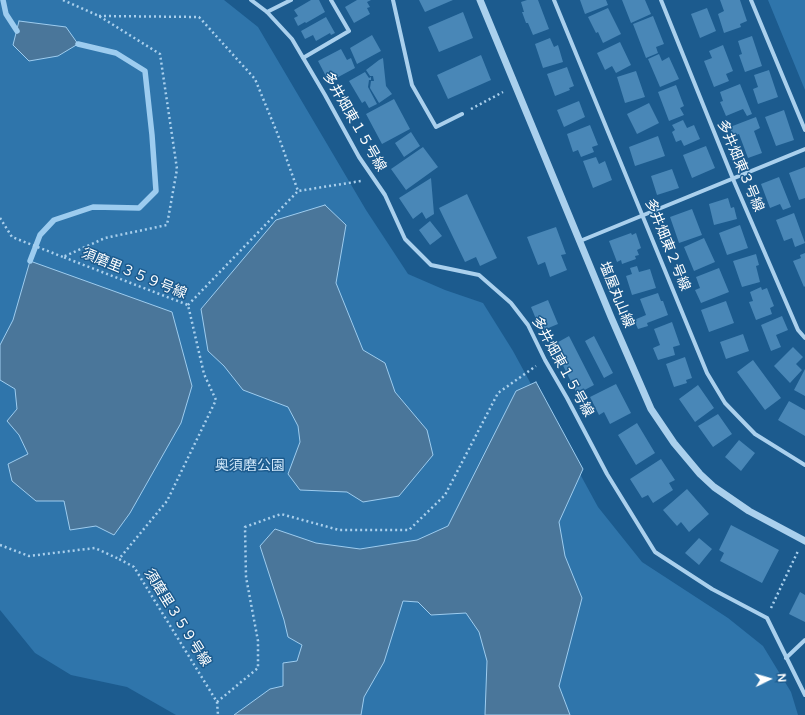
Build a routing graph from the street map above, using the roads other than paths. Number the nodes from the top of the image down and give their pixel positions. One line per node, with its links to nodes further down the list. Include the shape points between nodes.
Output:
1 (251, 0): 9 (street, 多井畑東１５号線)
2 (291, 0): 9 (street)
3 (331, 0): 10 (street, via 349,31)
4 (393, 0): 11 (street, via 412,86 436,127)
5 (480, 0): 16 (street, 塩屋丸山線)
6 (554, 0): 15 (street, 多井畑東２号線)
7 (661, 0): 14 (street, 多井畑東３号線)
8 (751, 0): 12 (street)
9 (267, 12): 10 (street, 多井畑東１５号線, via 292,39)
10 (303, 58): 21 (street, 多井畑東１５号線, via 359,158 385,196 405,239 431,265 479,275 511,303 528,325 608,474 655,552 712,589 767,618)
11 (462, 114)
12 (805, 130)
13 (805, 149): 14 (street)
14 (733, 179): 15 (street); 17 (street, 多井畑東３号線, via 798,330)
15 (643, 215): 16 (street); 18 (street, 多井畑東２号線, via 707,373 725,403 755,434)
16 (580, 241): 19 (street, 塩屋丸山線, via 643,393 651,410 674,443 700,474 724,494 749,511)
17 (805, 338)
18 (805, 465)
19 (804, 539)
20 (805, 640): 21 (street)
21 (786, 658): 22 (street)
22 (805, 695)

